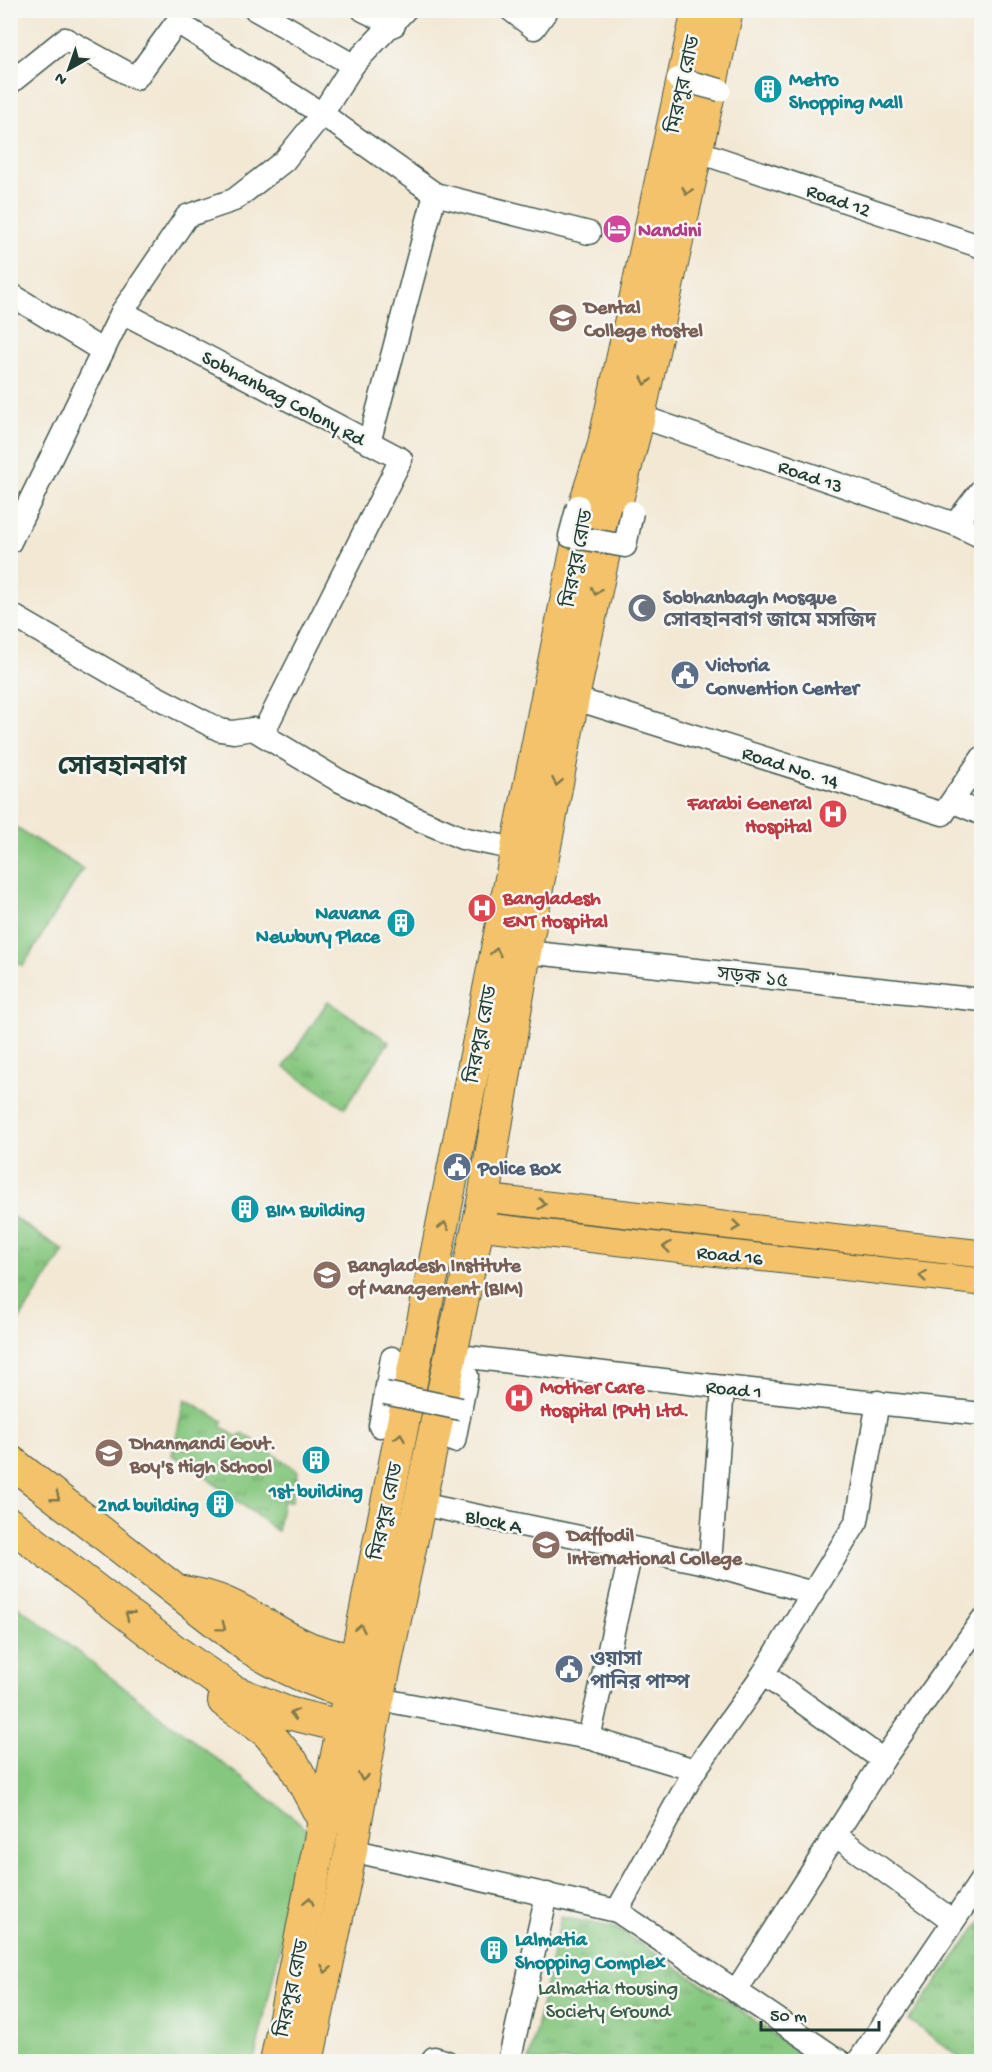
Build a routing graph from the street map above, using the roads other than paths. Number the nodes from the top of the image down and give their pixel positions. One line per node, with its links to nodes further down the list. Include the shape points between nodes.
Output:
1 (256, 10): 7 (street)
2 (363, 10): 6 (street)
3 (511, 10): 4 (street, via 534,28)
4 (547, 10)
5 (704, 11): 12 (highway, মিরপুর রোড); 28 (highway, মিরপুর রোড, via 603,448 586,501)
6 (399, 18): 7 (street)
7 (353, 64): 11 (street)
8 (678, 79): 10 (street, bridge)
9 (10, 83): 11 (street, via 65,39 136,78 177,22)
10 (720, 90)
11 (322, 114): 13 (street); 17 (street, via 284,161 234,200 187,216)
12 (696, 151): 15 (street, Road 12); 19 (highway, মিরপুর রোড, one-way to 19)
13 (435, 194): 14 (street); 20 (street)
14 (589, 233)
15 (981, 247)
16 (10, 294): 18 (street)
17 (122, 312): 18 (street); 20 (street, Sobhanbag Colony Rd)
18 (103, 351): 26 (street)
19 (639, 416): 24 (street, Road 13); 28 (highway, মিরপুর রোড, one-way to 28, via 608,534)
20 (369, 443): 30 (street, Sobhanbag Colony Rd, via 401,459)
21 (981, 489): 24 (street)
22 (578, 506): 23 (street, bridge, via 570,536 625,546)
23 (632, 512)
24 (955, 524): 25 (street, Road 13)
25 (981, 537)
26 (10, 542)
27 (10, 614): 30 (street, via 220,730 253,729)
28 (569, 657): 29 (highway, মিরপুর রোড); 34 (highway, মিরপুর রোড)
29 (573, 698): 32 (street, Road No. 14, via 943,814); 35 (highway, মিরপুর রোড, one-way to 35)
30 (263, 733): 34 (street, via 338,780 413,817 462,838)
31 (981, 758): 32 (street)
32 (954, 802): 33 (street)
33 (981, 814)
34 (516, 849): 37 (highway, মিরপুর রোড, one-way to 34)
35 (525, 952): 36 (street, সড়ক ১৫); 38 (highway, মিরপুর রোড)
36 (981, 1000)
37 (451, 1192): 38 (highway); 61 (highway, মিরপুর রোড, one-way to 37)
38 (481, 1212): 39 (main road, Road 16, one-way to 39); 41 (main road, Road 16, one-way to 38); 44 (highway, মিরপুর রোড)
39 (840, 1238): 40 (main road, Road 16); 41 (main road)
40 (981, 1254)
41 (839, 1266): 42 (main road, Road 16, one-way to 41)
42 (981, 1282)
43 (392, 1358): 46 (street)
44 (459, 1366): 45 (street, Road 1); 48 (street); 53 (highway, মিরপুর রোড)
45 (723, 1387): 47 (street, Road 1); 56 (street)
46 (385, 1393): 48 (street, bridge); 50 (street)
47 (878, 1402): 49 (street, Road 1); 58 (street, via 857,1521)
48 (460, 1409): 51 (street)
49 (981, 1414)
50 (380, 1426)
51 (454, 1441)
52 (10, 1461): 57 (highway, one-way to 57)
53 (420, 1504): 55 (street, Block A); 64 (highway, মিরপুর রোড)
54 (10, 1524): 60 (highway, one-way to 54)
55 (632, 1548): 56 (street, Block A); 67 (street)
56 (710, 1564): 58 (street, Block A)
57 (176, 1591): 61 (highway, via 206,1594 229,1602 308,1648); 63 (highway, one-way to 63, via 248,1647 290,1672)
58 (813, 1593): 62 (street)
59 (981, 1620): 68 (street)
60 (175, 1651): 65 (highway, one-way to 60, via 257,1702 233,1691); 70 (highway, via 218,1696 267,1732 293,1763)
61 (354, 1660): 63 (highway, মিরপুর রোড)
62 (763, 1674): 68 (street); 69 (street)
63 (348, 1693): 64 (highway); 65 (highway, মিরপুর রোড)
64 (378, 1699): 66 (highway, মিরপুর রোড); 67 (street)
65 (341, 1727): 66 (highway); 70 (highway, মিরপুর রোড)
66 (371, 1733): 72 (highway, মিরপুর রোড, one-way to 72)
67 (589, 1738): 69 (street)
68 (883, 1760): 71 (street)
69 (695, 1770): 75 (street)
70 (325, 1823): 78 (highway, মিরপুর রোড, one-way to 70)
71 (835, 1835): 76 (street); 77 (street)
72 (351, 1850): 74 (street); 79 (highway, মিরপুর রোড, one-way to 79)
73 (981, 1879): 76 (street)
74 (547, 1893): 75 (street); 82 (street)
75 (617, 1911): 77 (street)
76 (953, 1921): 84 (street)
77 (736, 1991): 83 (street)
78 (276, 2061)
79 (307, 2061)
80 (433, 2061): 81 (street)
81 (447, 2061)
82 (509, 2061)
83 (841, 2061)
84 (858, 2061)

